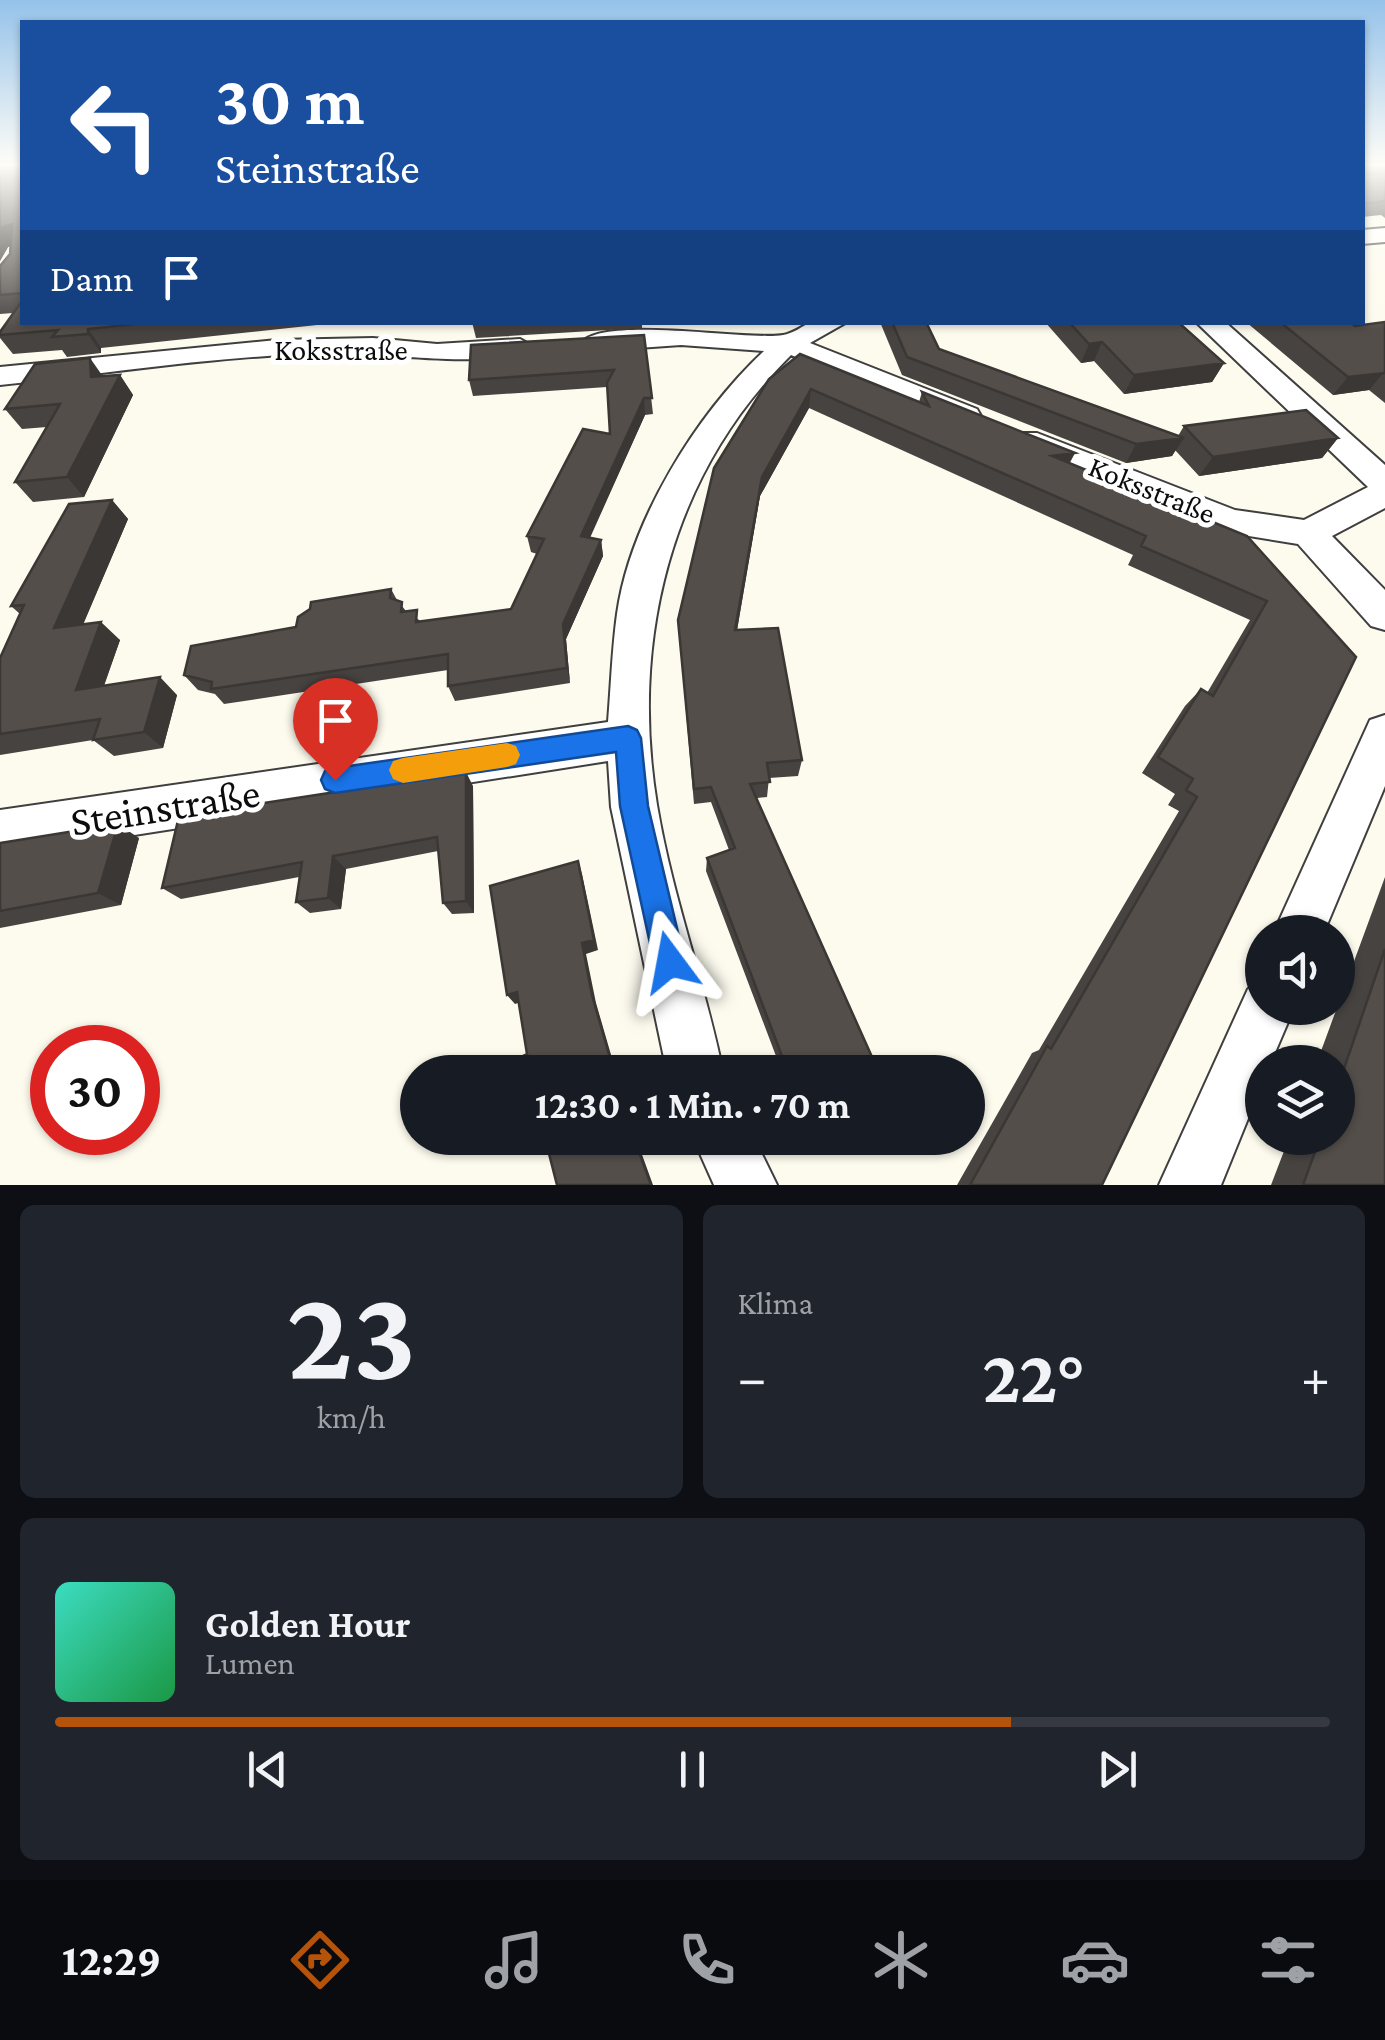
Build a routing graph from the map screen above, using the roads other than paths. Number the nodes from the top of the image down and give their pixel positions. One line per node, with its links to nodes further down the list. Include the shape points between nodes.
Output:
1 (441, 325): 5 (street)
2 (828, 325): 4 (street)
3 (1211, 325): 7 (street)
4 (787, 344): 5 (street, Koksstraße, via 682,337); 9 (street, Koksstraße, via 1230,522); 12 (street, via 700,448 660,523 636,611)
5 (437, 352): 6 (street, Koksstraße, via 277,348)
6 (0, 376)
7 (1385, 484)
8 (1385, 493): 9 (street)
9 (1308, 533): 10 (street)
10 (1385, 615)
11 (1385, 734): 14 (street)
12 (628, 738): 13 (street, Steinstraße); 16 (street, via 634,806)
13 (0, 833)
14 (1306, 915)
15 (1259, 1025): 19 (street)
16 (691, 1055)
17 (731, 1155): 18 (street)
18 (746, 1185)
19 (1190, 1185)

